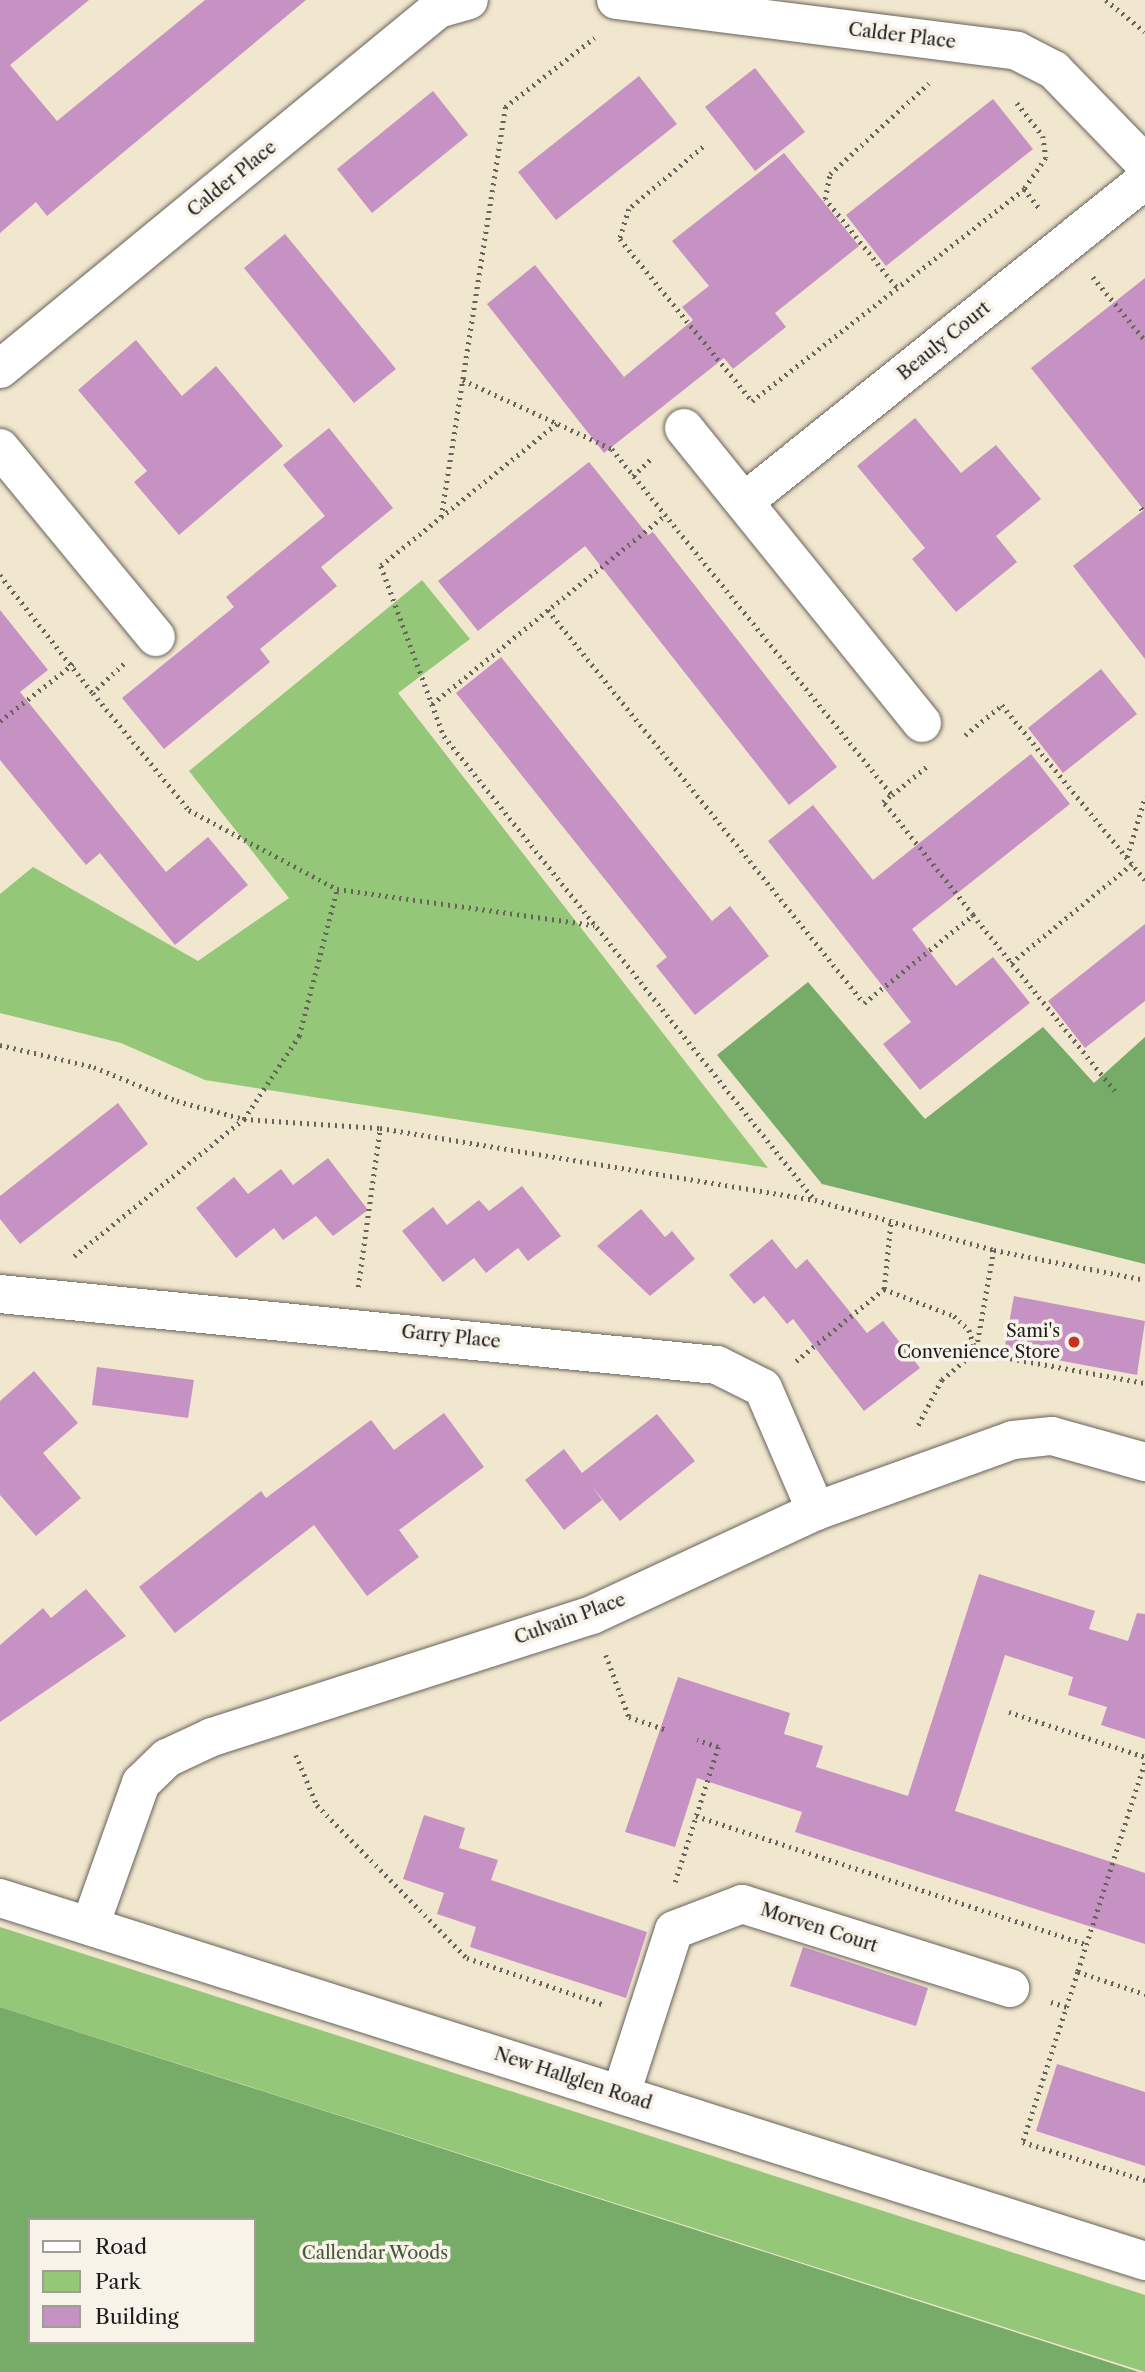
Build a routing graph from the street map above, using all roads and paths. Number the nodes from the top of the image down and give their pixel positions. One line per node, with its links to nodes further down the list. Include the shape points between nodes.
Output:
1 (469, 0): 13 (street, Calder Place, via 438,9)
2 (1106, 0): 4 (path)
3 (628, 1): 5 (street, Calder Place); 19 (path, via 505,107)
4 (1145, 32)
5 (970, 45): 7 (street, Calder Place, via 1017,51 1054,71); 9 (path, via 1043,136 1046,159); 11 (path, via 831,174 825,199)
6 (703, 147): 11 (path, via 629,209 620,239 752,401)
7 (1145, 164)
8 (1145, 180): 10 (street, Beauly Court)
9 (1024, 189): 10 (path); 11 (path)
10 (1066, 244): 12 (path); 17 (street, Beauly Court)
11 (895, 287)
12 (1145, 340)
13 (0, 369)
14 (557, 424): 19 (path)
15 (684, 428): 17 (street)
16 (0, 449): 22 (street)
17 (744, 502): 27 (street)
18 (665, 515): 21 (path)
19 (441, 517): 25 (path, via 381,566)
20 (0, 575): 23 (path)
21 (548, 610): 25 (path); 33 (path, via 864,1003)
22 (156, 637): 24 (path)
23 (73, 664): 24 (path); 26 (path)
24 (93, 693): 32 (path, via 189,810)
25 (432, 704): 34 (path, via 444,736)
26 (0, 721)
27 (922, 723)
28 (892, 795): 33 (path, via 883,802)
29 (1145, 797): 30 (path)
30 (1126, 858)
31 (1132, 864): 35 (path)
32 (337, 889): 34 (path); 38 (path, via 299,1037)
33 (973, 915): 35 (path)
34 (595, 925): 40 (path)
35 (1012, 963): 37 (path)
36 (0, 1045): 38 (path, via 94,1067 177,1101)
37 (1115, 1091)
38 (244, 1119): 39 (path); 46 (path, via 61,1266)
39 (380, 1128): 40 (path); 47 (path)
40 (815, 1200): 41 (path)
41 (891, 1219): 42 (path); 44 (path)
42 (995, 1250): 43 (path); 48 (path)
43 (1145, 1280)
44 (884, 1289): 48 (path, via 954,1316 969,1330); 50 (path)
45 (0, 1294): 46 (street, Garry Place)
46 (57, 1296): 47 (street, Garry Place)
47 (353, 1327): 50 (street, Garry Place, via 717,1366)
48 (976, 1352): 49 (path); 52 (path, via 942,1380 910,1441)
49 (1145, 1383)
50 (763, 1388): 53 (street)
51 (1145, 1462): 52 (street, Culvain Place, via 1052,1436 1013,1440)
52 (916, 1479): 53 (street, Culvain Place)
53 (816, 1511): 54 (street, Culvain Place)
54 (592, 1615): 56 (street, Culvain Place); 57 (path, via 629,1717)
55 (1009, 1712): 59 (path)
56 (280, 1716): 64 (street, Culvain Place, via 167,1758 141,1783); 69 (path, via 317,1805 467,1958)
57 (666, 1730)
58 (697, 1741): 61 (path, via 718,1747)
59 (1145, 1757)
60 (1145, 1763): 65 (path)
61 (696, 1816): 62 (path); 65 (path)
62 (671, 1895)
63 (0, 1898): 64 (street, New Hallglen Road)
64 (90, 1926): 70 (street, New Hallglen Road)
65 (1085, 1944): 66 (path)
66 (1078, 1972): 68 (path); 71 (path, via 1023,2142)
67 (1010, 1988): 69 (street, Morven Court, via 742,1904 674,1930)
68 (1145, 1994)
69 (646, 2019): 70 (street, Morven Court)
70 (621, 2094): 72 (street, New Hallglen Road)
71 (1145, 2180)
72 (1145, 2261)

